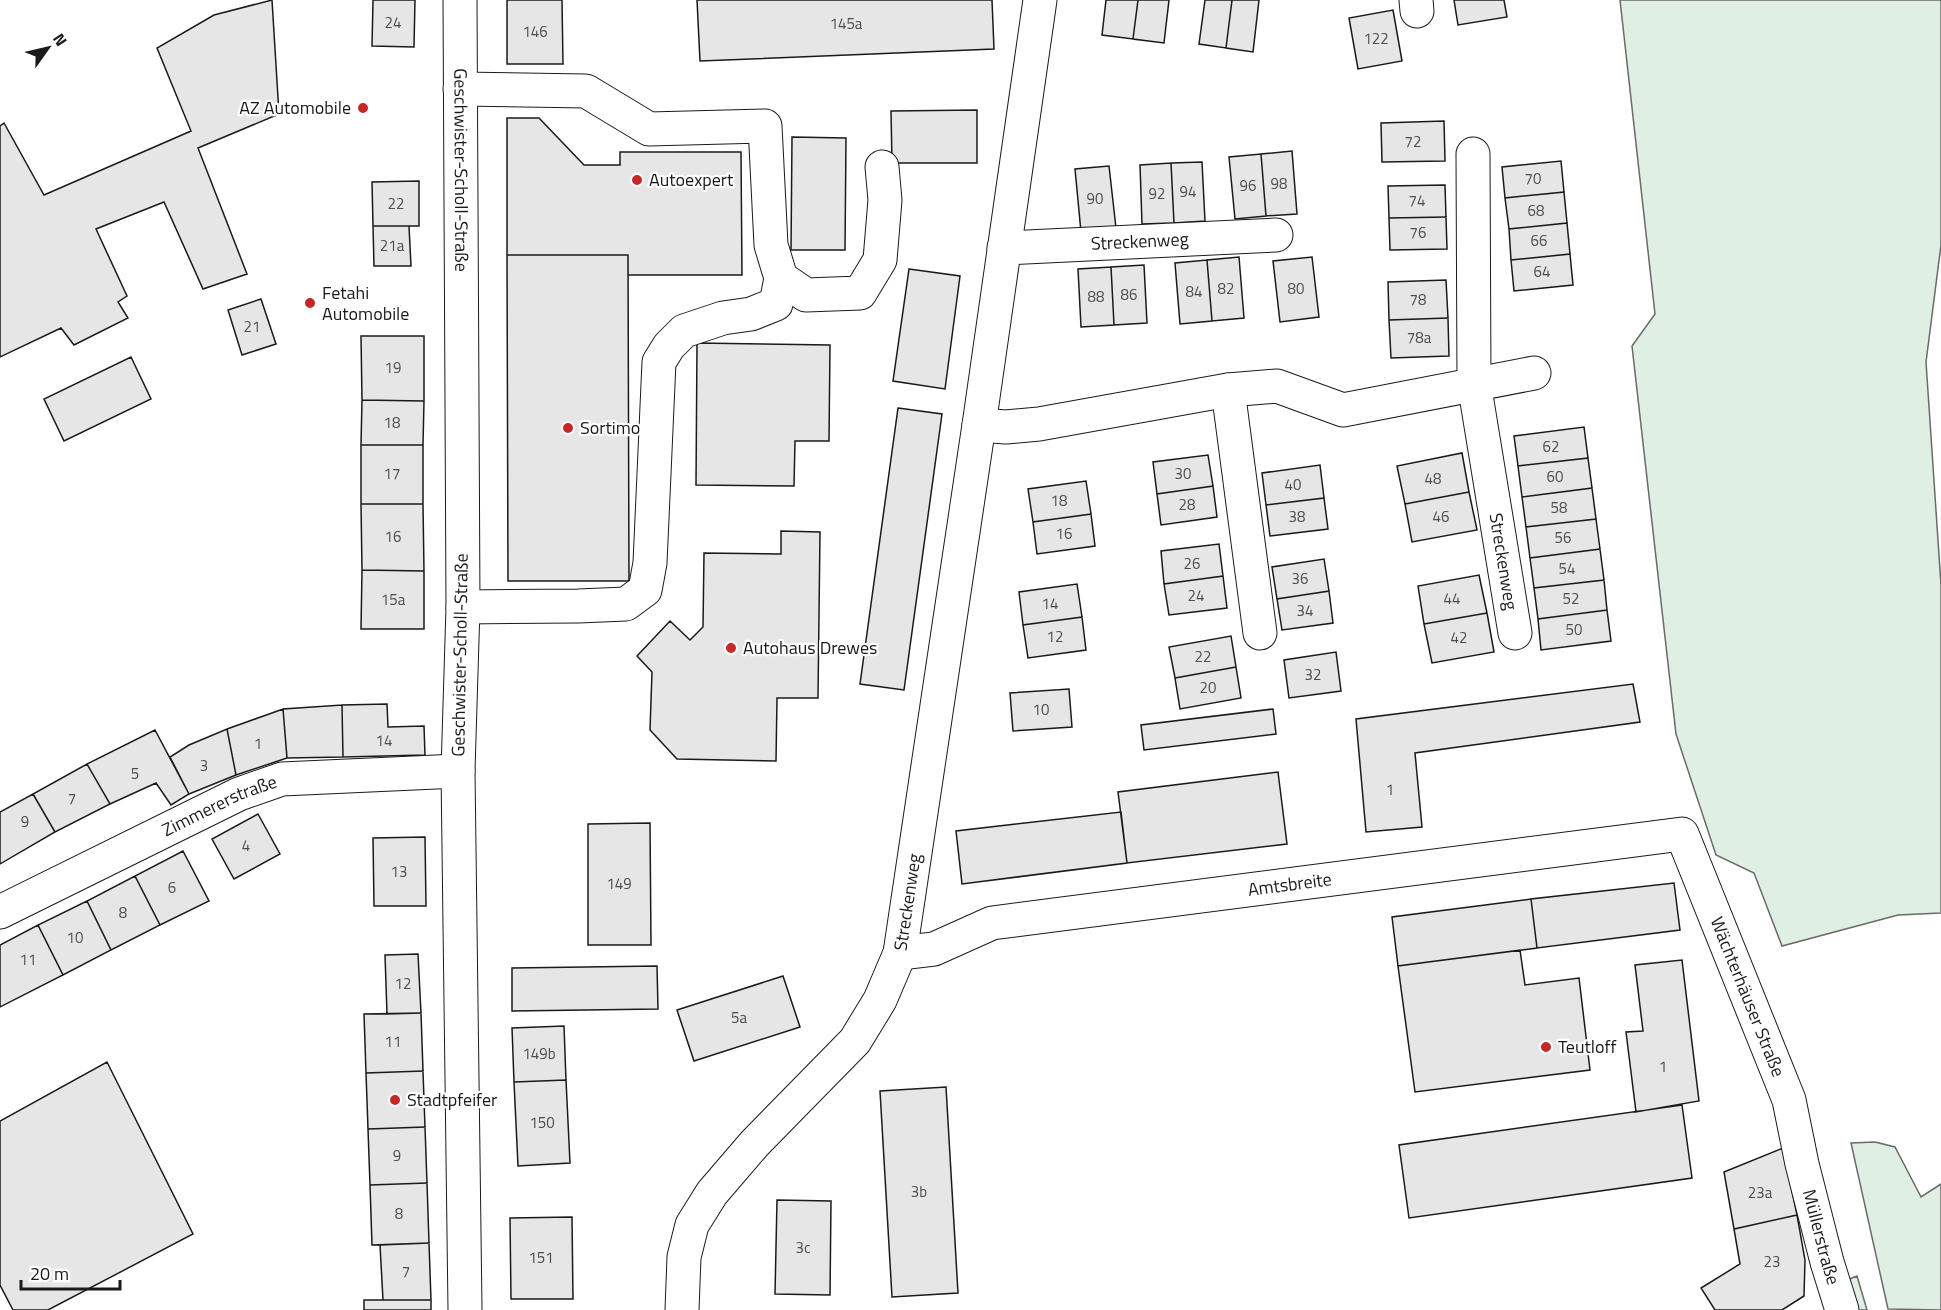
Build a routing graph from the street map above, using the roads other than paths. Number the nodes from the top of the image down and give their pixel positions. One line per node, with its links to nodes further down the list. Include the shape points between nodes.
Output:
1 (460, 0): 3 (street, Geschwister-Scholl-Straße)
2 (1040, 0): 7 (street, Streckenweg)
3 (460, 89): 8 (street, via 586,91 649,129 765,126 771,244); 13 (street, Geschwister-Scholl-Straße)
4 (1473, 154): 10 (street, Streckenweg)
5 (882, 167): 8 (street, via 885,200 880,260 860,292 806,295)
6 (1276, 235): 7 (street, Streckenweg)
7 (1004, 248): 12 (street, Streckenweg)
8 (781, 278): 13 (street, via 776,304 684,331 659,362 650,563 645,590 626,604)
9 (1534, 372): 10 (street)
10 (1474, 383): 11 (street, via 1343,410 1277,386); 15 (street, Streckenweg)
11 (1228, 390): 12 (street, via 1039,424); 14 (street)
12 (979, 425): 19 (street, Streckenweg)
13 (463, 607): 16 (street, Geschwister-Scholl-Straße)
14 (1260, 633)
15 (1515, 633)
16 (458, 771): 18 (street, Zimmererstraße, via 282,779 239,794); 21 (street, Geschwister-Scholl-Straße)
17 (1682, 834): 19 (street, Amtsbreite, via 992,923 934,949); 20 (street, Wächterhäuser Straße, via 1789,1100)
18 (0, 912)
19 (900, 953): 22 (street, Streckenweg, via 880,1000 855,1041 755,1143 712,1193 692,1225 684,1257)
20 (1802, 1164): 23 (street, Müllerstraße)
21 (465, 1310)
22 (682, 1310)
23 (1842, 1310)

